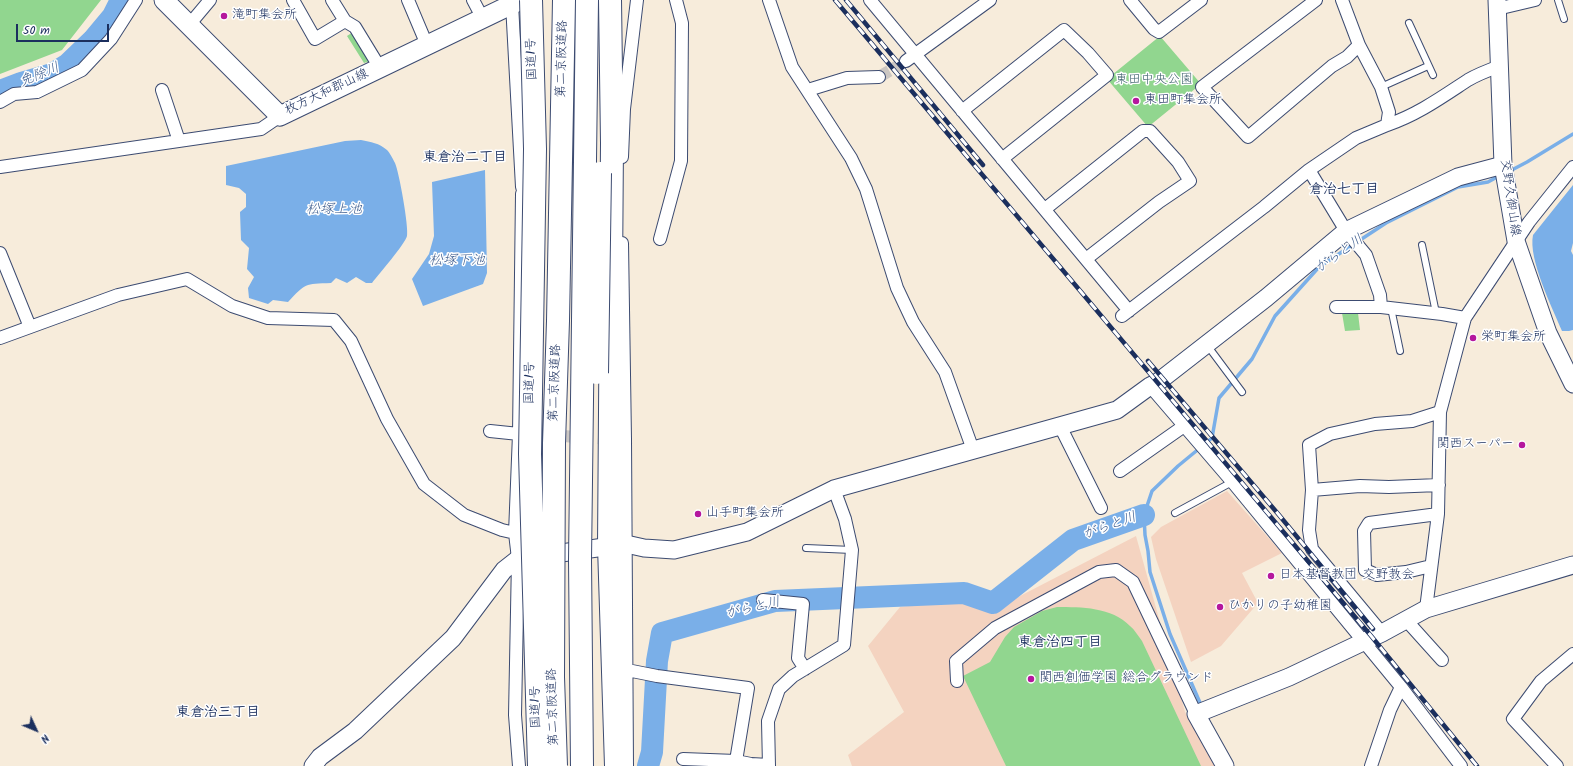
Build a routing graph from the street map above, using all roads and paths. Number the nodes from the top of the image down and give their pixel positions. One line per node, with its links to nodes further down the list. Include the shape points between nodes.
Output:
1 (136, 0): 42 (street, via 111,38 82,70 37,92 14,94)
2 (164, 0): 30 (main road, 枚方大和郡山線)
3 (210, 0): 30 (street)
4 (293, 0): 28 (street, via 315,39)
5 (332, 0): 28 (street)
6 (408, 0): 32 (street)
7 (473, 0): 26 (street)
8 (540, 0): 92 (highway, bridge, via 547,326 540,447)
9 (564, 0): 92 (highway, 第二京阪道路, bridge)
10 (587, 0): 104 (highway, 第二京阪道路, bridge)
11 (602, 0): 104 (highway, bridge, via 593,568)
12 (611, 0): 43 (street); 88 (highway)
13 (637, 0): 43 (street)
14 (676, 0): 57 (street, via 682,23 681,161)
15 (770, 0): 41 (street, via 792,67)
16 (870, 0): 33 (street)
17 (990, 0): 33 (street)
18 (1130, 0): 19 (street, via 1154,29 1160,32)
19 (1201, 0)
20 (1316, 0): 31 (street, via 1202,87 1248,137 1332,66 1347,57)
21 (1342, 0): 31 (street)
22 (1535, 0): 25 (street)
23 (1558, 0): 27 (lane)
24 (521, 2): 26 (main road, 枚方大和郡山線); 48 (highway, 国道1号, bridge); 54 (street)
25 (1497, 5): 35 (street, 交野久御山線)
26 (482, 19): 32 (main road, 枚方大和郡山線)
27 (1564, 19)
28 (345, 21): 36 (street, via 355,27)
29 (1409, 23): 34 (lane)
30 (189, 25): 45 (main road, 枚方大和郡山線)
31 (1359, 44): 39 (street)
32 (427, 45): 36 (main road, 枚方大和郡山線)
33 (911, 58): 44 (street)
34 (1428, 66): 37 (lane); 39 (lane)
35 (1500, 66): 46 (street, via 1469,79 1404,120); 53 (street, 交野久御山線)
36 (380, 68): 45 (main road, 枚方大和郡山線)
37 (1433, 75)
38 (879, 77): 41 (street, via 847,78)
39 (1381, 87): 46 (street, via 1389,112)
40 (162, 90): 47 (street)
41 (808, 90): 78 (street, via 851,158 866,189 897,288 913,322 945,372)
42 (0, 102)
43 (624, 109): 88 (street)
44 (962, 111): 49 (street); 49 (street, via 1064,30 1107,75)
45 (280, 116): 47 (street, via 260,129)
46 (1387, 125): 52 (street, via 1356,138)
47 (179, 141): 50 (street)
48 (535, 149): 54 (street); 112 (highway, 国道1号, bridge, via 530,454)
49 (1002, 159): 55 (street)
50 (0, 167)
51 (1573, 167): 58 (street)
52 (1309, 170): 56 (street); 61 (street, via 1125,314)
53 (1505, 172): 56 (street, via 1458,176); 58 (street, 交野久御山線)
54 (522, 194): 77 (street)
55 (1045, 210): 61 (street); 61 (street, via 1143,131 1150,131 1178,162 1190,181)
56 (1346, 231): 63 (street, via 1366,255); 68 (street)
57 (660, 239)
58 (1516, 241): 65 (street); 70 (street, 交野久御山線, via 1548,333)
59 (1422, 245): 64 (lane)
60 (0, 253): 66 (street)
61 (1086, 259)
62 (1336, 307): 63 (street)
63 (1386, 307): 64 (street); 69 (lane)
64 (1436, 313): 65 (street)
65 (1465, 318): 73 (street)
66 (30, 327): 67 (street); 87 (street, via 118,295 187,279 232,306 268,318 334,320 351,341 387,419 424,484 464,515)
67 (0, 338)
68 (1206, 344): 71 (street); 72 (lane)
69 (1400, 351)
70 (1573, 384)
71 (1150, 386): 74 (street, via 1117,410); 75 (street)
72 (1242, 392)
73 (1440, 412): 81 (street); 83 (street, via 1412,421 1374,424 1330,434 1309,445)
74 (1060, 426): 78 (street); 84 (street)
75 (1184, 426): 79 (street); 80 (street)
76 (490, 431): 77 (street)
77 (519, 434): 87 (street)
78 (973, 450): 82 (street)
79 (1120, 471)
80 (1232, 482): 85 (lane); 99 (street)
81 (1439, 485): 83 (street, via 1360,486); 86 (street)
82 (834, 489): 88 (street, via 747,532 674,550); 90 (street, via 845,519)
83 (1312, 490): 98 (street, via 1309,530 1312,549)
84 (1101, 508)
85 (1175, 513)
86 (1438, 514): 93 (street); 93 (street, via 1370,523 1364,531 1365,570 1377,575)
87 (515, 533): 91 (street)
88 (618, 545): 91 (street); 103 (street); 115 (highway)
89 (806, 548): 90 (lane)
90 (852, 550): 102 (street, via 844,645)
91 (518, 559): 110 (street, via 504,570 454,638 355,731); 111 (street, via 515,715)
92 (553, 562): 113 (highway, 第二京阪道路, bridge)
93 (1431, 566): 96 (street)
94 (1573, 566): 96 (street, via 1474,592)
95 (763, 600): 102 (street, via 803,604 798,658)
96 (1426, 609): 97 (street)
97 (1406, 620): 98 (street); 101 (street)
98 (1382, 632): 99 (street)
99 (1363, 642): 106 (street); 107 (street, via 1289,677)
100 (1573, 654): 121 (street, via 1541,681 1513,719)
101 (1442, 660)
102 (805, 669): 117 (street, via 779,689 768,721)
103 (627, 670): 109 (street, via 748,688); 116 (street)
104 (580, 678): 114 (highway, 第二京阪道路, bridge)
105 (957, 681): 107 (street, via 956,661 995,628 1099,572 1116,570 1133,582)
106 (1401, 687): 119 (street, via 1390,710); 120 (street)
107 (1196, 714): 118 (street)
108 (683, 759): 109 (street)
109 (736, 761): 117 (street)
110 (313, 766)
111 (519, 766)
112 (538, 766)
113 (556, 766)
114 (582, 766)
115 (616, 766)
116 (627, 766)
117 (769, 766)
118 (1225, 766)
119 (1371, 766)
120 (1461, 766)
121 (1557, 766)

